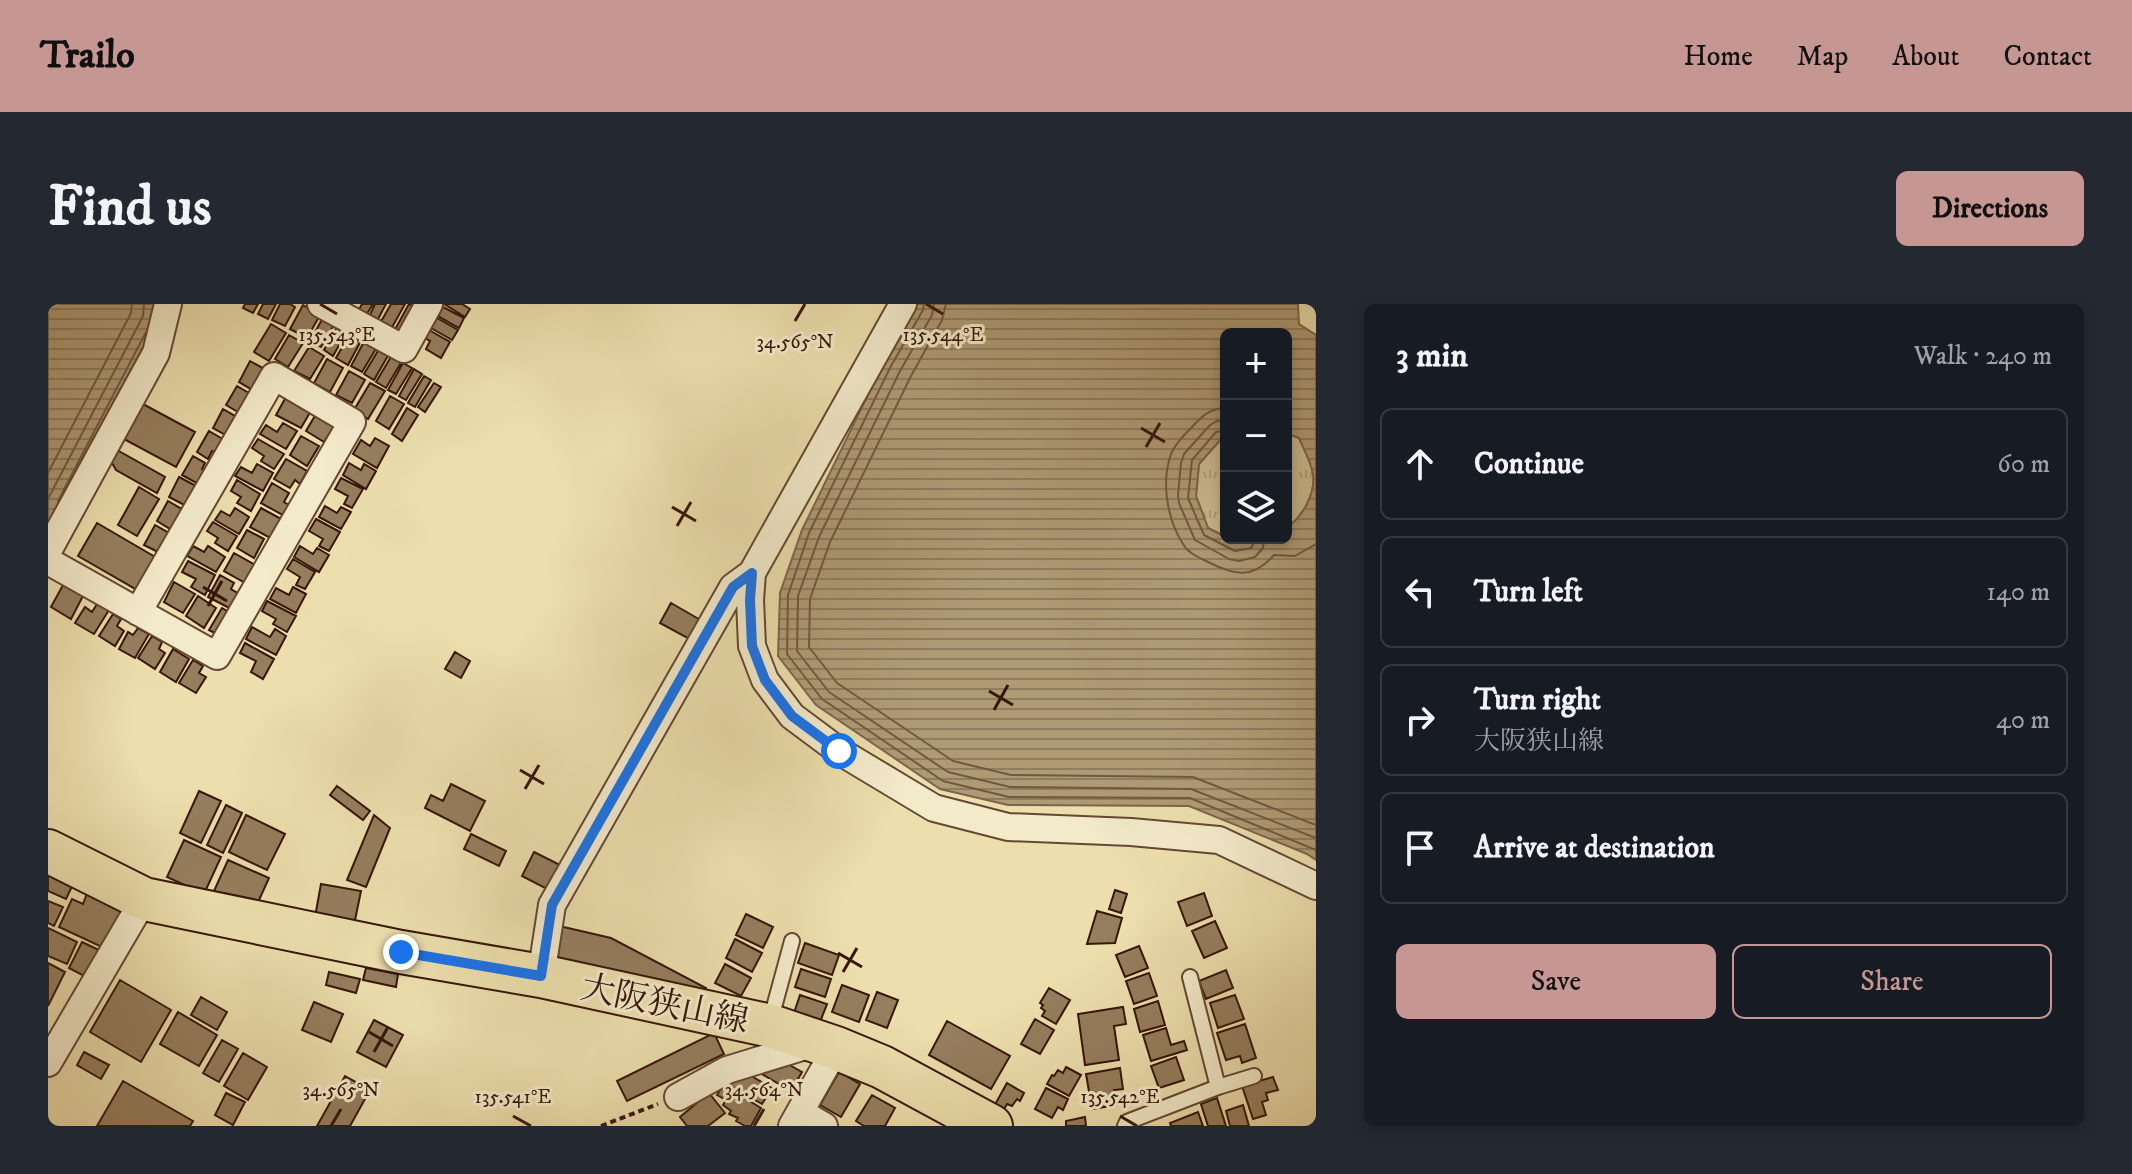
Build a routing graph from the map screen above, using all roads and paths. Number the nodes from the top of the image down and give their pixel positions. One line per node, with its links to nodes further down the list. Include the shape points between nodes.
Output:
1 (168, 304): 5 (street, via 156,353)
2 (321, 304): 3 (street, via 404,349)
3 (429, 304)
4 (903, 304): 7 (street)
5 (48, 551)
6 (48, 561): 8 (street)
7 (752, 573): 10 (street, via 752,646 765,680 792,716 934,808 1008,827 1219,840); 13 (street, via 733,587 552,905)
8 (138, 612): 8 (street, via 274,376 352,422 217,656)
9 (48, 851): 11 (main road, 大阪狭山線)
10 (1316, 886)
11 (144, 899): 13 (main road, 大阪狭山線); 17 (street)
12 (792, 941): 15 (lane)
13 (541, 976): 15 (main road, 大阪狭山線)
14 (1190, 977): 19 (lane)
15 (769, 1025): 16 (main road, 大阪狭山線)
16 (828, 1045): 20 (street, via 727,1070); 21 (street); 24 (main road, 大阪狭山線, via 882,1067)
17 (48, 1063)
18 (1254, 1076): 19 (lane)
19 (1218, 1087): 25 (lane)
20 (678, 1097): 22 (path)
21 (796, 1119): 23 (street)
22 (601, 1126)
23 (824, 1126)
24 (991, 1126)
25 (1125, 1126)

